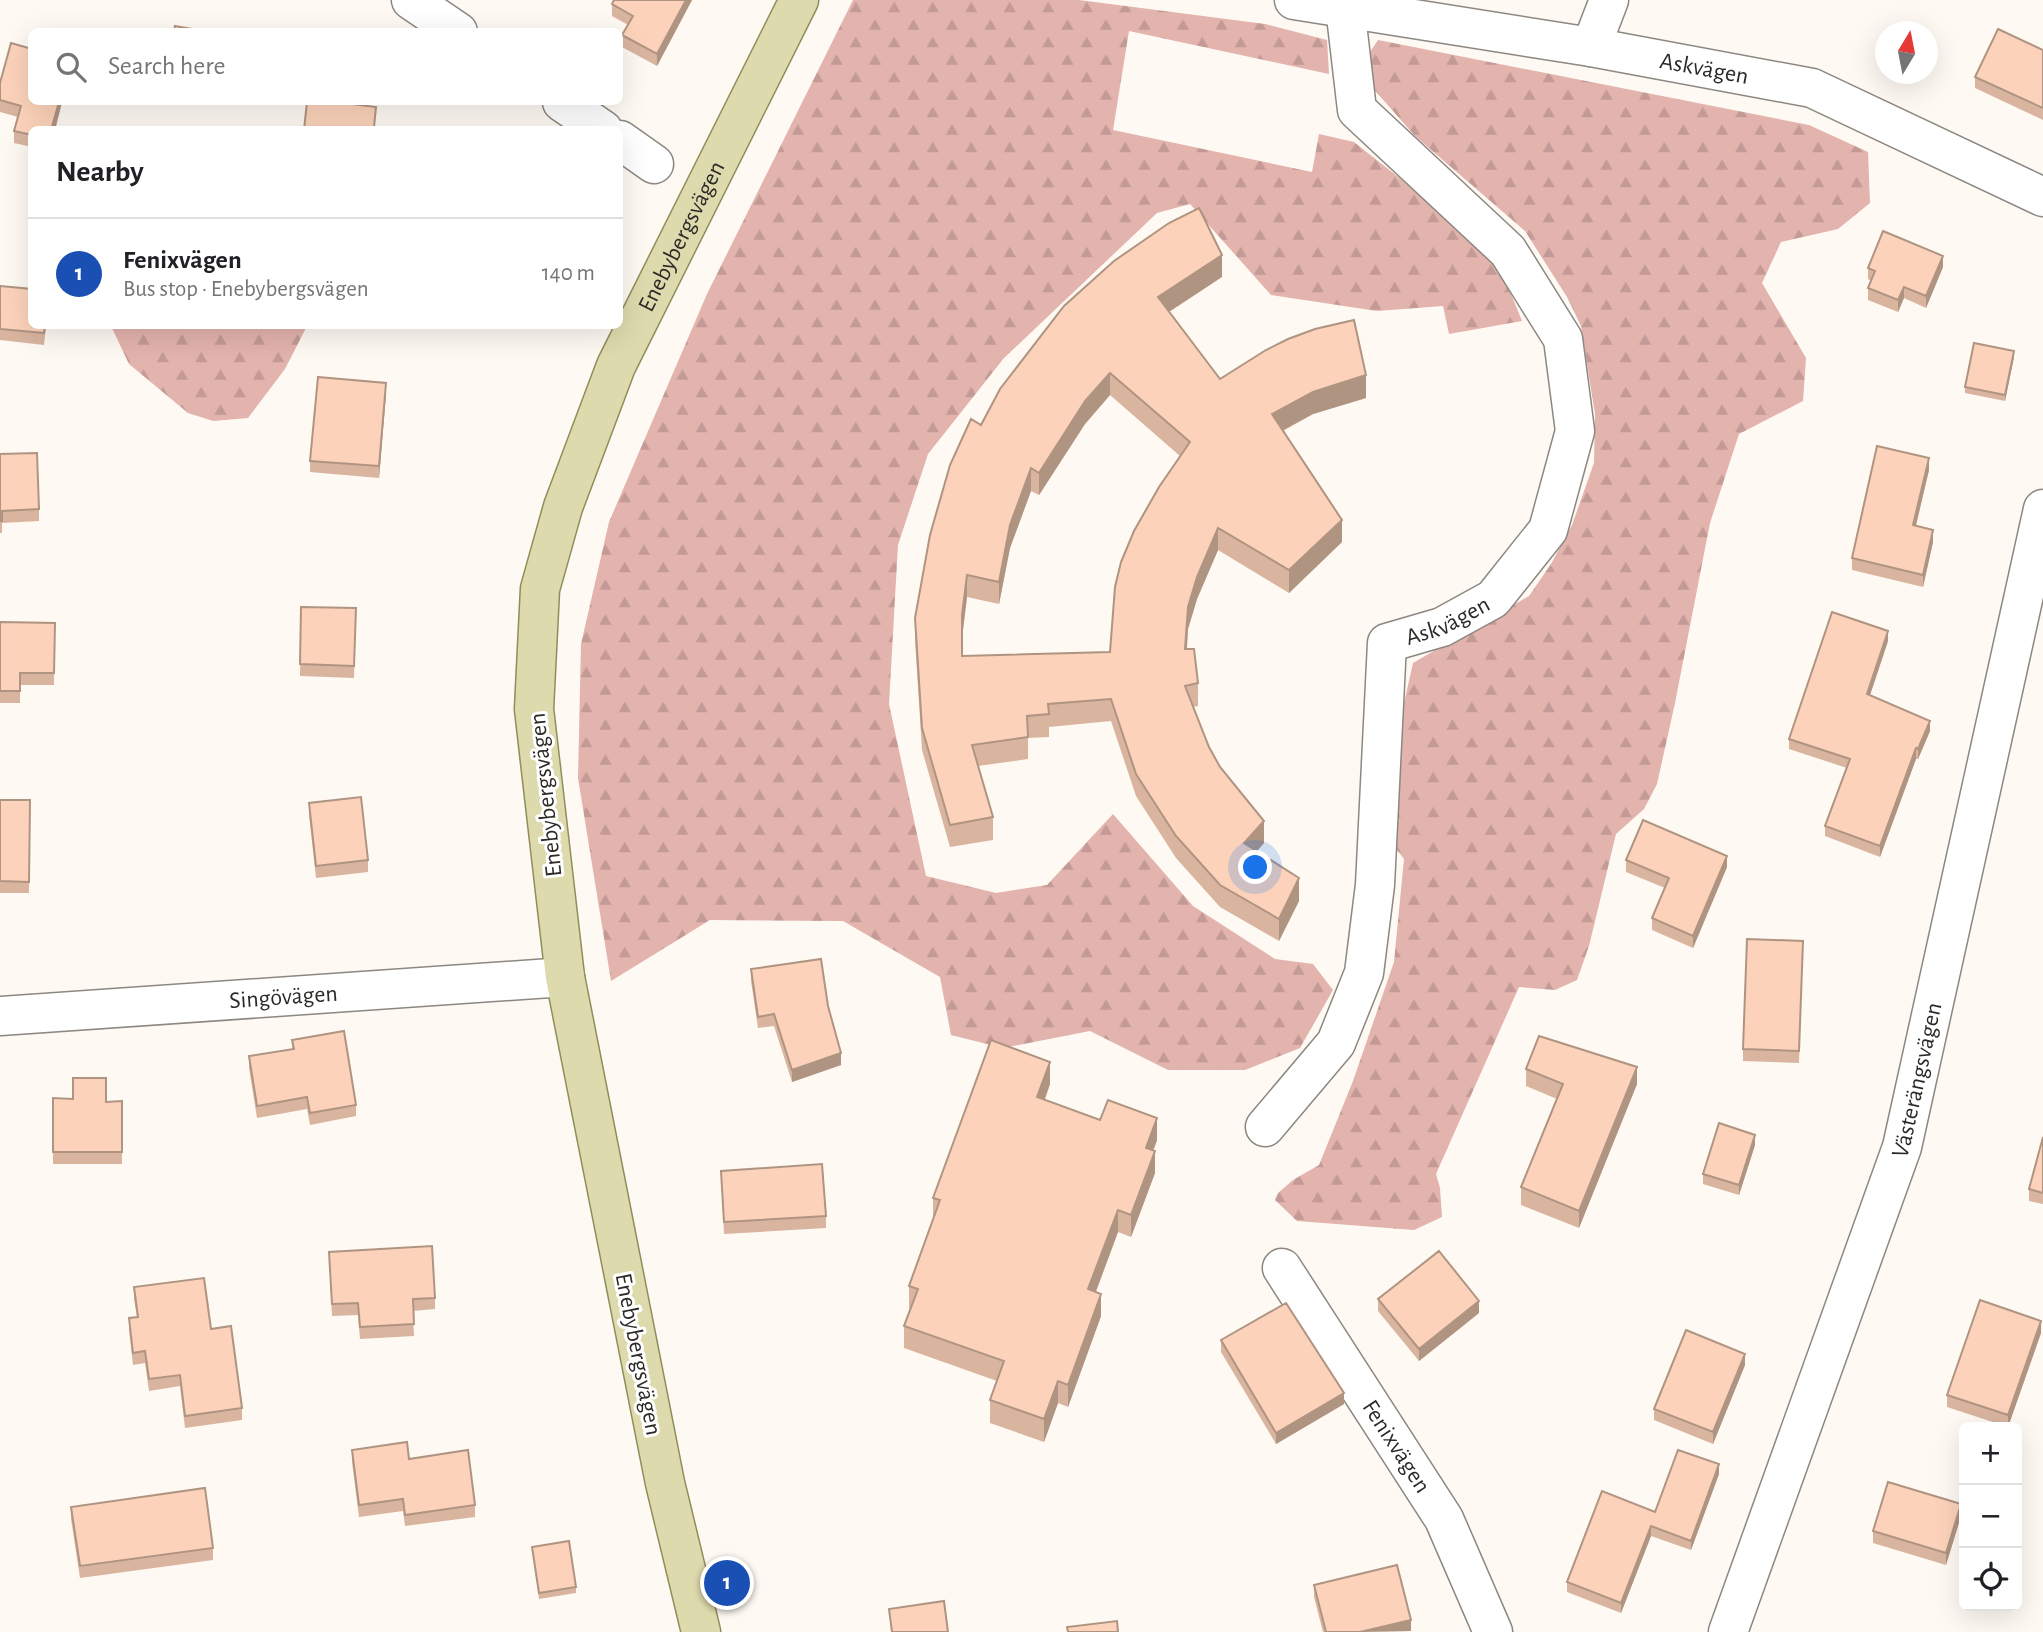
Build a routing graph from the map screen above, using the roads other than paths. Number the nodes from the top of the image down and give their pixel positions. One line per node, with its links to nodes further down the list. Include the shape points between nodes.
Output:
1 (411, 0): 6 (street)
2 (799, 0): 14 (main road, Enebybergsvägen, via 616,366 563,507 540,589 534,709)
3 (1293, 0): 5 (street, Askvägen)
4 (1609, 0): 7 (street)
5 (1345, 7): 7 (street, Askvägen); 16 (street, Askvägen, via 1357,110 1508,251 1563,339 1575,431 1548,530 1493,599 1442,627 1387,643 1375,885 1364,973 1336,1043)
6 (452, 28)
7 (1591, 47): 12 (street, Askvägen, via 1812,88)
8 (566, 105): 9 (street)
9 (597, 126)
10 (623, 143): 11 (street)
11 (654, 163)
12 (2043, 197)
13 (2043, 509): 20 (street, Västerängsvägen, via 1902,1147)
14 (565, 977): 15 (street, Singövägen); 18 (main road, Enebybergsvägen, via 665,1483)
15 (0, 1016)
16 (1265, 1127)
17 (1282, 1268): 19 (street, Fenixvägen, via 1444,1519)
18 (701, 1632)
19 (1493, 1632)
20 (1728, 1632)

